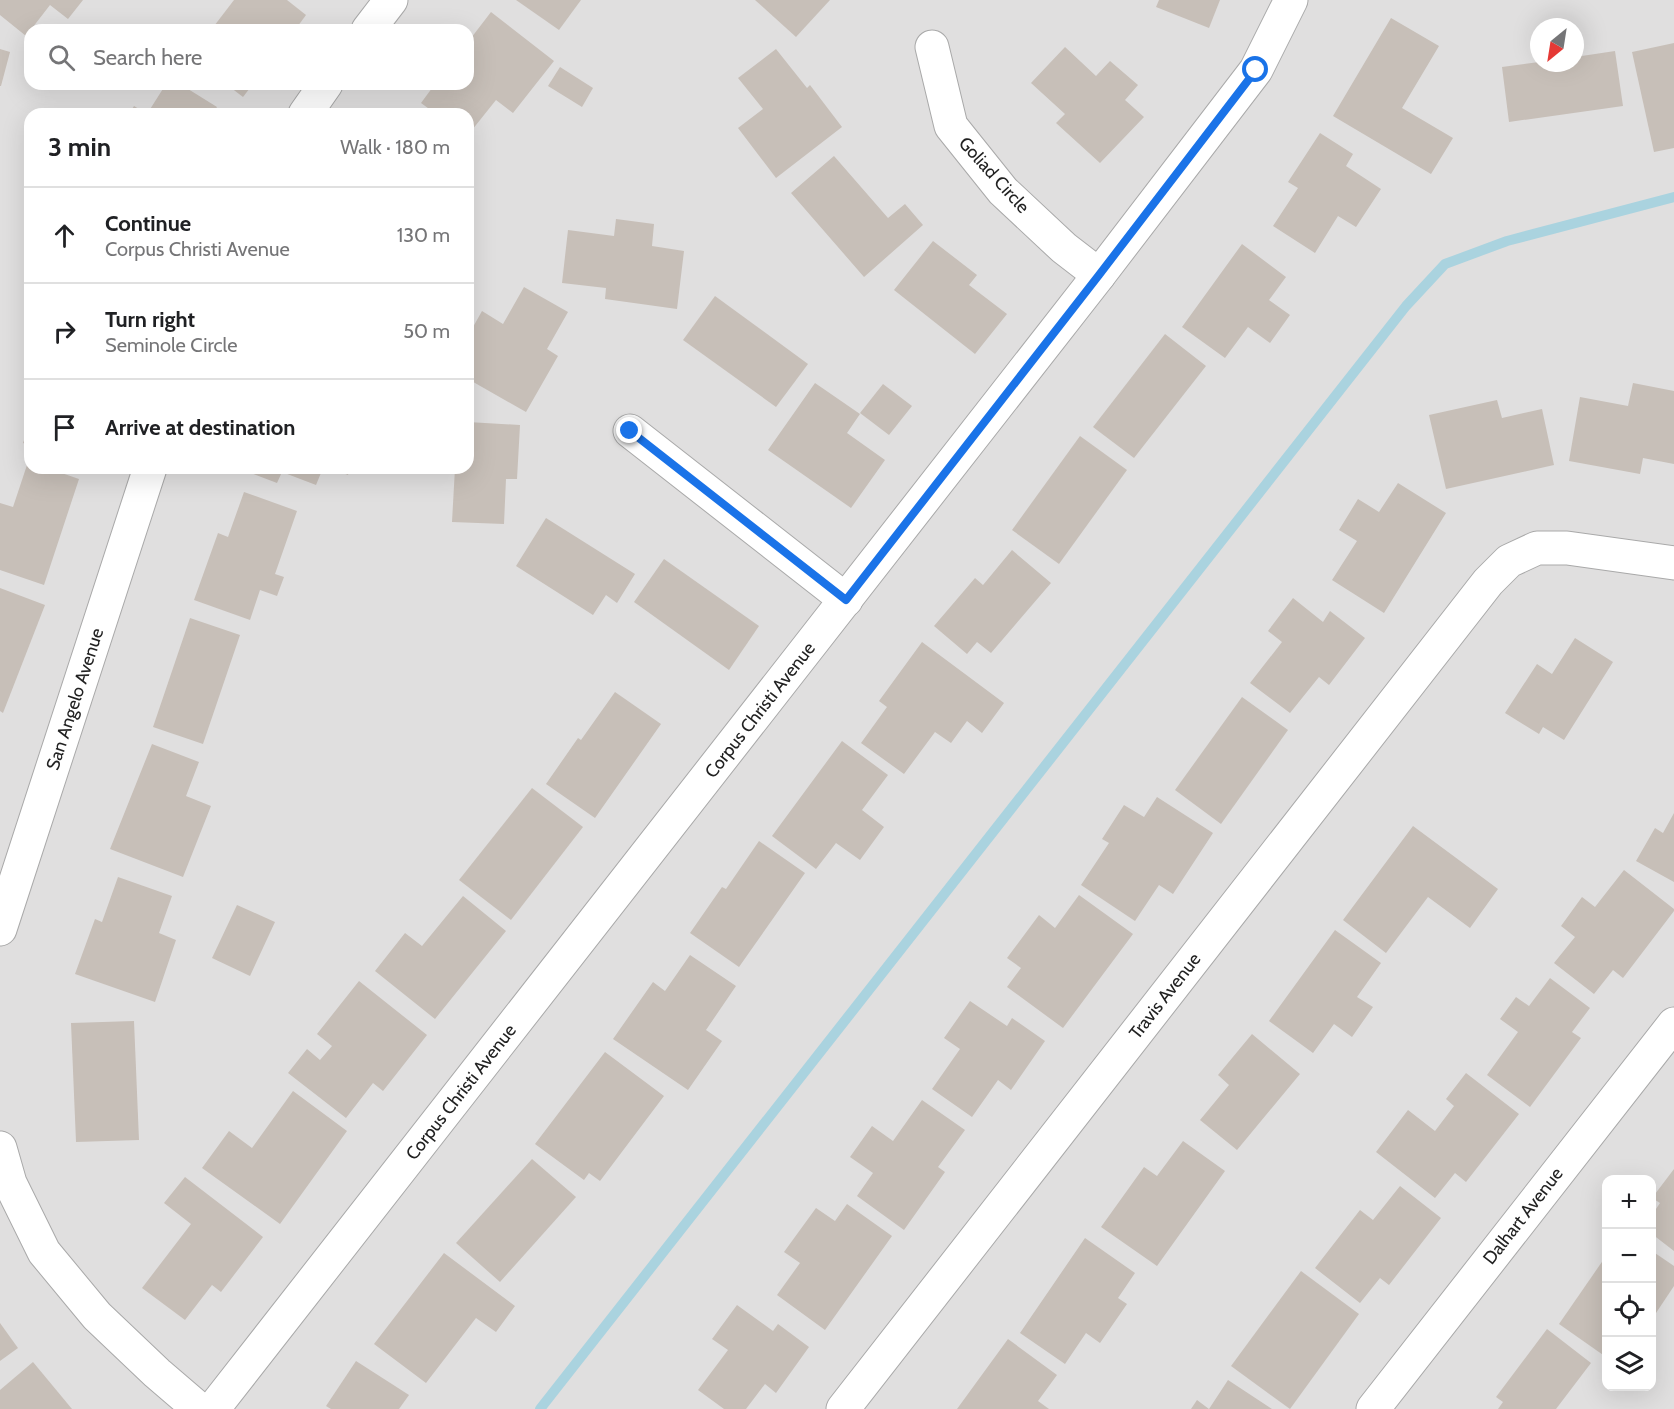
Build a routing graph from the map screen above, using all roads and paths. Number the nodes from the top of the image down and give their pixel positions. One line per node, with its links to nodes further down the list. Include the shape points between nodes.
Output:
1 (391, 0): 3 (street)
2 (1291, 0): 7 (street, Corpus Christi Avenue, via 1256,70)
3 (373, 24)
4 (932, 47): 7 (street, Goliad Circle, via 951,126 1003,191)
5 (322, 90): 6 (street)
6 (309, 108)
7 (1099, 275): 11 (street, Corpus Christi Avenue)
8 (630, 431): 11 (street)
9 (148, 474): 12 (street, San Angelo Avenue)
10 (1674, 563): 17 (street, Travis Avenue, via 1567,548 1537,548 1509,561 1488,582)
11 (846, 600): 16 (street, Corpus Christi Avenue)
12 (0, 929)
13 (1674, 1024): 18 (street, Dalhart Avenue)
14 (0, 1148): 15 (street, via 10,1183 44,1252 97,1316)
15 (199, 1409)
16 (213, 1409)
17 (843, 1409)
18 (1373, 1409)

